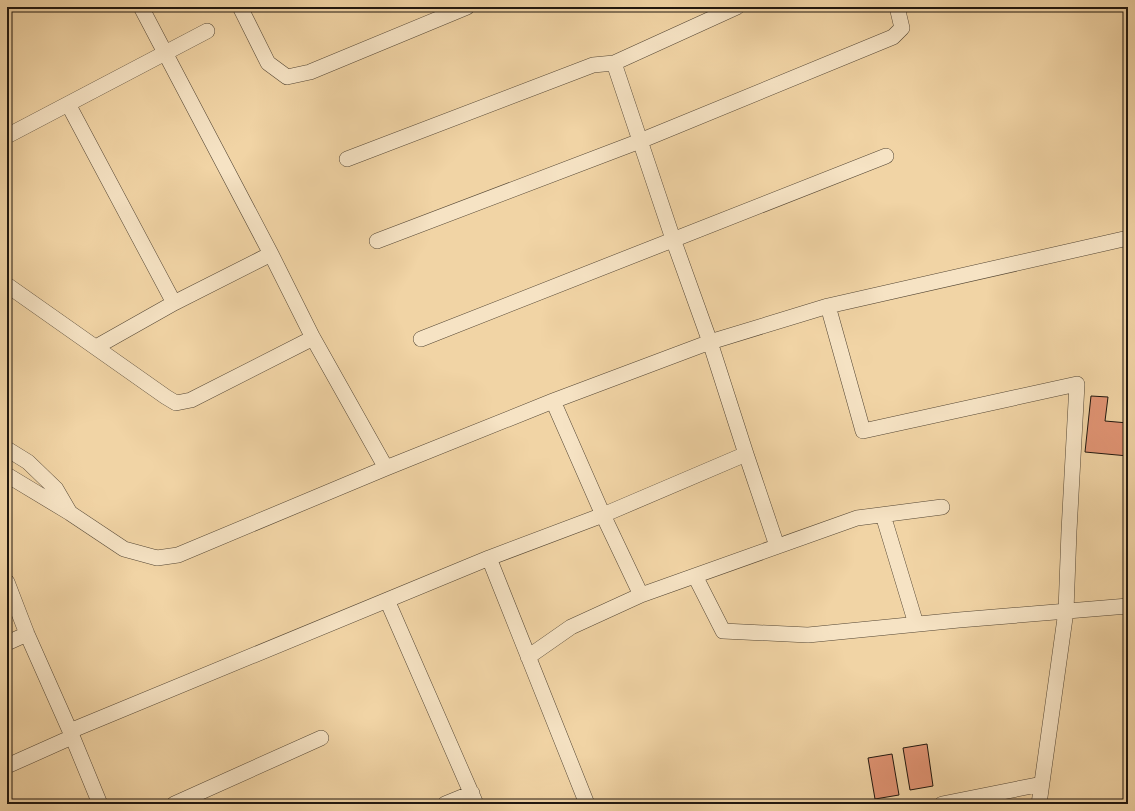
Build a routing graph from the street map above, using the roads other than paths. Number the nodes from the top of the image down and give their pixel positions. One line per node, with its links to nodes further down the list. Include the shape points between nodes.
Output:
1 (141, 7): 7 (street)
2 (240, 7): 3 (street, via 268,63 288,77 310,72)
3 (467, 7)
4 (737, 7): 8 (street)
5 (897, 7): 11 (street, via 902,28 893,37)
6 (206, 31): 7 (street)
7 (165, 54): 9 (street); 17 (street)
8 (614, 63): 11 (street); 13 (street, via 593,65)
9 (68, 104): 10 (street); 19 (street)
10 (7, 136)
11 (640, 141): 15 (street); 16 (street)
12 (886, 156): 15 (street)
13 (347, 159)
14 (1128, 238): 20 (street)
15 (674, 239): 22 (street); 23 (street)
16 (377, 242)
17 (271, 254): 19 (street); 21 (street)
18 (7, 285): 24 (street)
19 (174, 303): 24 (street)
20 (828, 306): 23 (street); 41 (street, via 863,431 1077,384)
21 (313, 338): 24 (street, via 191,400 176,402); 28 (street)
22 (421, 339)
23 (710, 342): 25 (street); 27 (street)
24 (96, 347)
25 (553, 401): 28 (street); 32 (street)
26 (7, 449): 31 (street, via 28,462 56,489)
27 (746, 454): 32 (street); 34 (street)
28 (386, 468): 31 (street, via 178,555 157,558 124,549)
29 (7, 475): 31 (street)
30 (942, 508): 33 (street)
31 (70, 513)
32 (603, 515): 35 (street); 38 (street)
33 (883, 515): 34 (street, via 857,518); 42 (street)
34 (777, 546): 36 (street)
35 (489, 558): 39 (street); 45 (street)
36 (695, 576): 38 (street); 42 (street, via 723,631 808,635)
37 (7, 582): 43 (street)
38 (641, 595): 45 (street, via 571,626)
39 (387, 600): 46 (street); 50 (street)
40 (1128, 606): 41 (street)
41 (1066, 612): 42 (street); 49 (street)
42 (916, 624)
43 (27, 634): 44 (street); 46 (street)
44 (7, 643)
45 (528, 657): 54 (street)
46 (71, 734): 48 (street); 51 (street)
47 (321, 738): 52 (street)
48 (7, 766)
49 (1042, 784): 55 (street); 56 (street)
50 (474, 798): 53 (street)
51 (100, 804)
52 (174, 804)
53 (445, 804)
54 (587, 804)
55 (942, 804)
56 (1039, 804)

